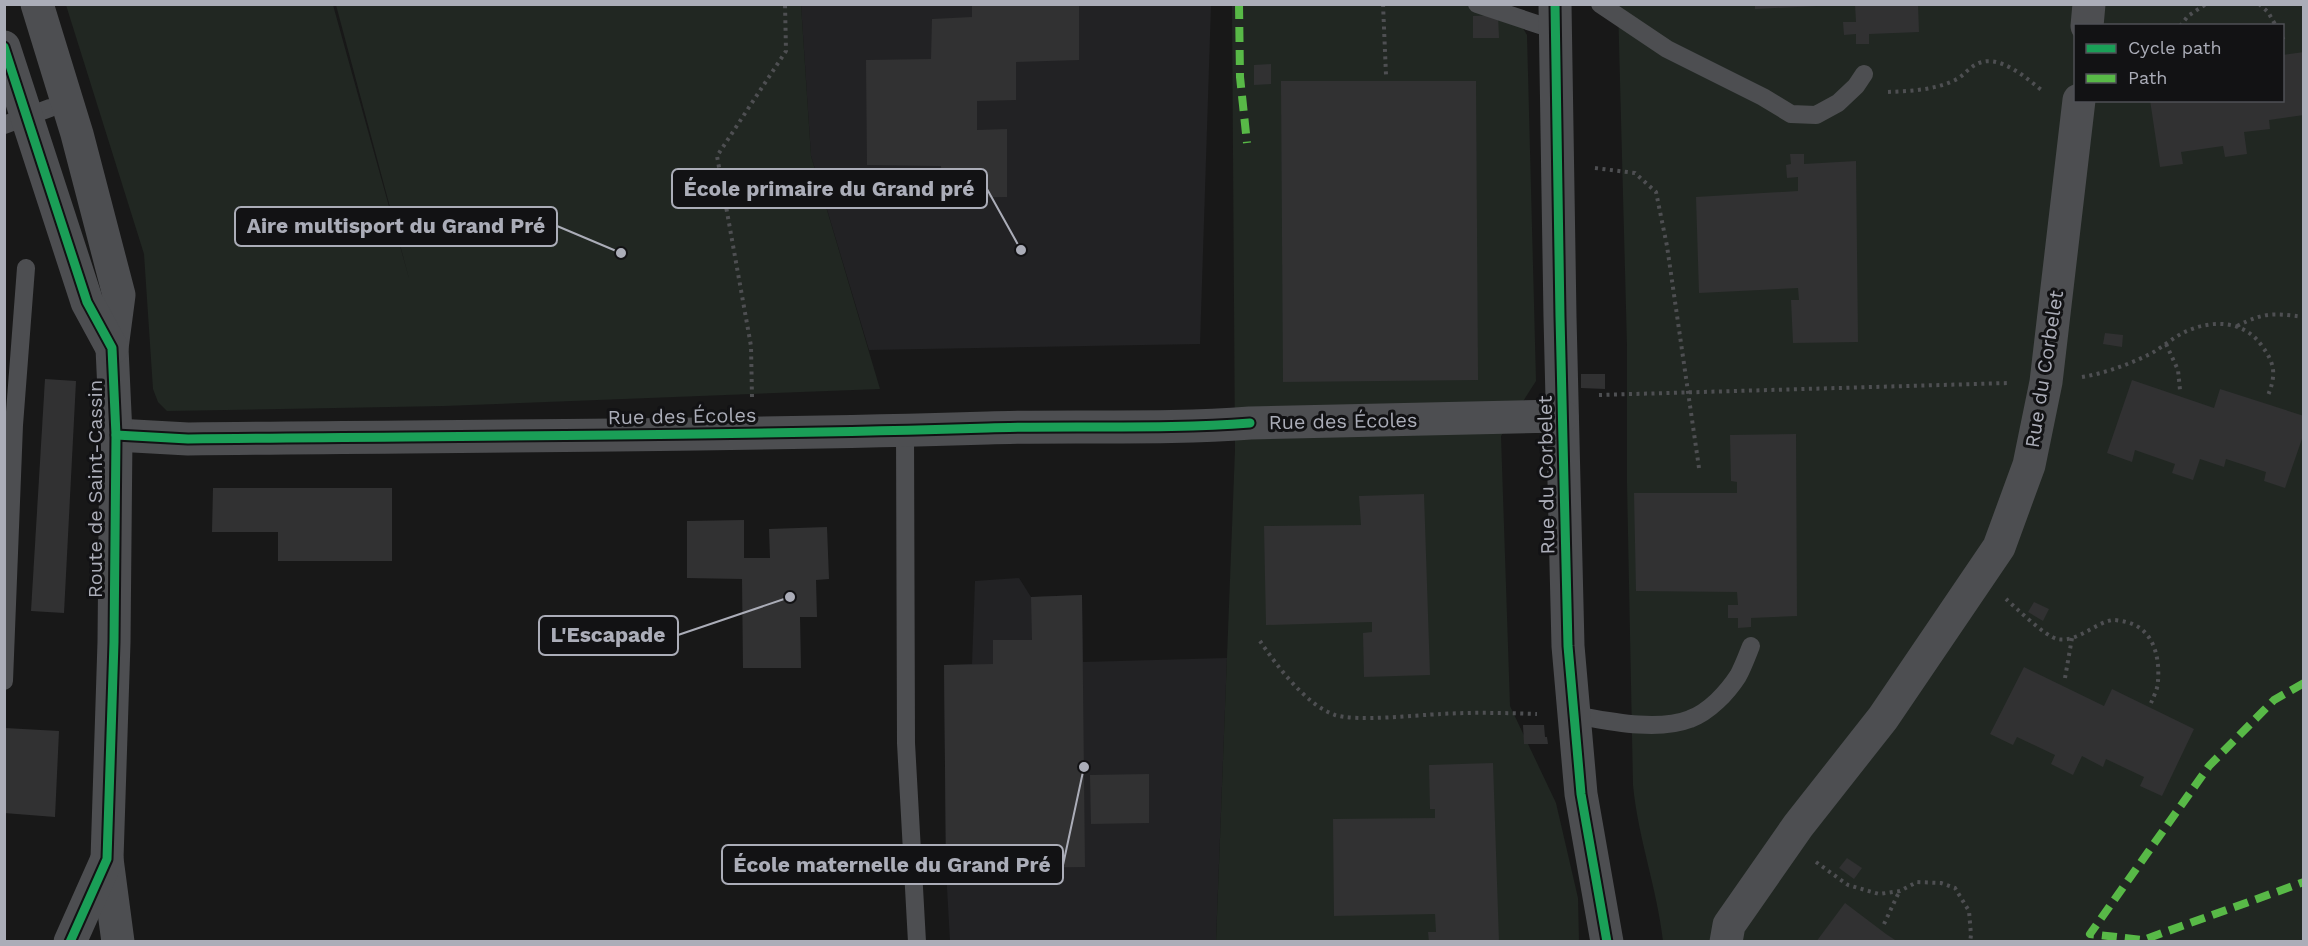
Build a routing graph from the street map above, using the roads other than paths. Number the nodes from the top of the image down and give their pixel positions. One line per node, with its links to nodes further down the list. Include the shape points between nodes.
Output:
1 (16, 4): 11 (street, Route de Saint-Cassin)
2 (37, 4): 12 (street, Route de Saint-Cassin)
3 (1477, 4): 6 (lane)
4 (1600, 4): 9 (lane, via 1667,49 1791,114 1816,115 1838,103)
5 (2089, 4): 7 (street)
6 (1555, 17): 15 (street, Rue du Corbelet)
7 (2087, 24)
8 (4, 47): 11 (street, Route de Saint-Cassin)
9 (1864, 74)
10 (2078, 112): 27 (street, Rue du Corbelet, via 2046,382 2029,465 1999,548 1882,718 1729,925)
11 (27, 117): 12 (street, Route de Saint-Cassin); 14 (street, Route de Saint-Cassin, via 87,302)
12 (77, 134): 14 (street, Route de Saint-Cassin, via 119,295)
13 (26, 268): 16 (lane)
14 (112, 348): 18 (street, Route de Saint-Cassin)
15 (1562, 406): 17 (street, Rue des Écoles, via 1209,426); 21 (street, Rue du Corbelet, via 1568,646)
16 (9, 424): 20 (lane)
17 (905, 430): 18 (street, Rue des Écoles, via 188,439); 25 (lane, via 906,742)
18 (116, 435): 22 (street, Route de Saint-Cassin)
19 (1750, 646): 21 (lane, via 1739,675 1718,701 1690,719 1658,725)
20 (4, 681)
21 (1574, 715): 26 (street, Rue du Corbelet, via 1581,794)
22 (107, 859): 23 (street, Route de Saint-Cassin); 24 (street, Route de Saint-Cassin)
23 (70, 942)
24 (118, 942)
25 (917, 942)
26 (1607, 942)
27 (1726, 942)

